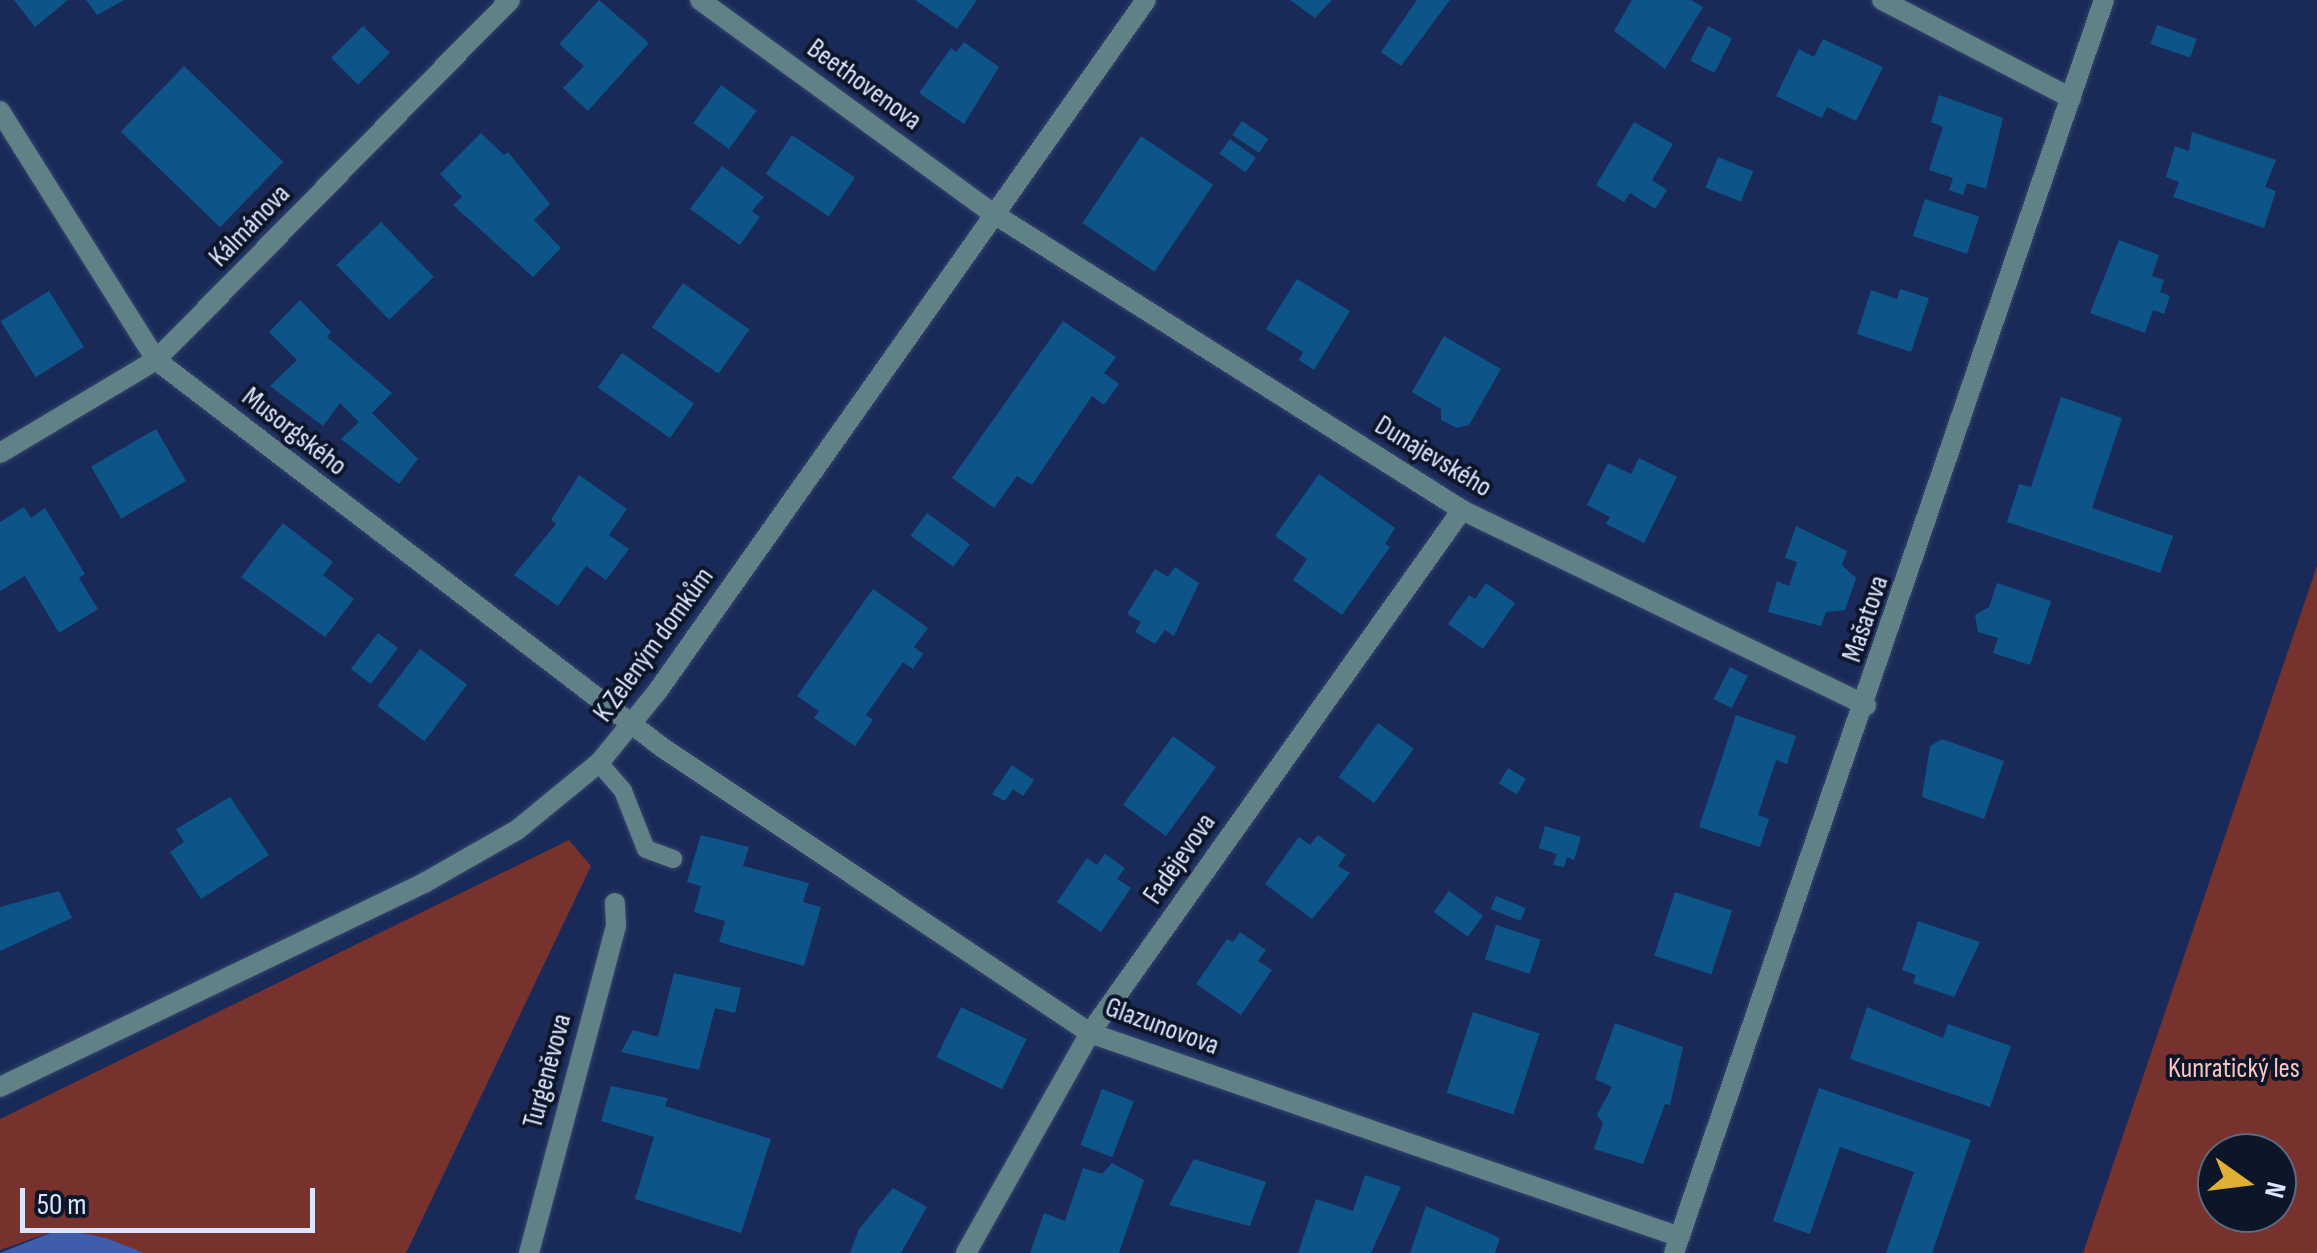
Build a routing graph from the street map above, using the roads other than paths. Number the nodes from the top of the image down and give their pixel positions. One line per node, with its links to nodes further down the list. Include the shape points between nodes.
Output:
1 (510, 0): 9 (street, Kálmánova)
2 (700, 0): 8 (street, Beethovenova)
3 (1146, 0): 8 (street, K Zeleným domkům)
4 (1882, 0): 6 (street)
5 (2104, 0): 6 (street, Mašatova)
6 (2071, 98): 12 (street, Mašatova)
7 (0, 111): 9 (street, Musorgského)
8 (994, 214): 11 (street, Dunajevského); 13 (street, K Zeleným domkům)
9 (156, 360): 10 (street, Kálmánova); 13 (street, Musorgského)
10 (0, 453)
11 (1462, 510): 12 (street, Dunajevského); 17 (street, Fadějevova)
12 (1866, 704): 19 (street, Mašatova)
13 (631, 726): 14 (street, K Zeleným domkům); 17 (street, Glazunovova)
14 (599, 763): 15 (lane, via 624,791 646,849); 18 (street, K Zeleným domkům, via 516,830 424,884)
15 (673, 859)
16 (615, 903): 20 (street, Turgeněvova, via 616,925)
17 (1090, 1033): 19 (street, Glazunovova); 21 (street, Fadějevova)
18 (0, 1086)
19 (1677, 1245)
20 (529, 1253)
21 (966, 1253)

